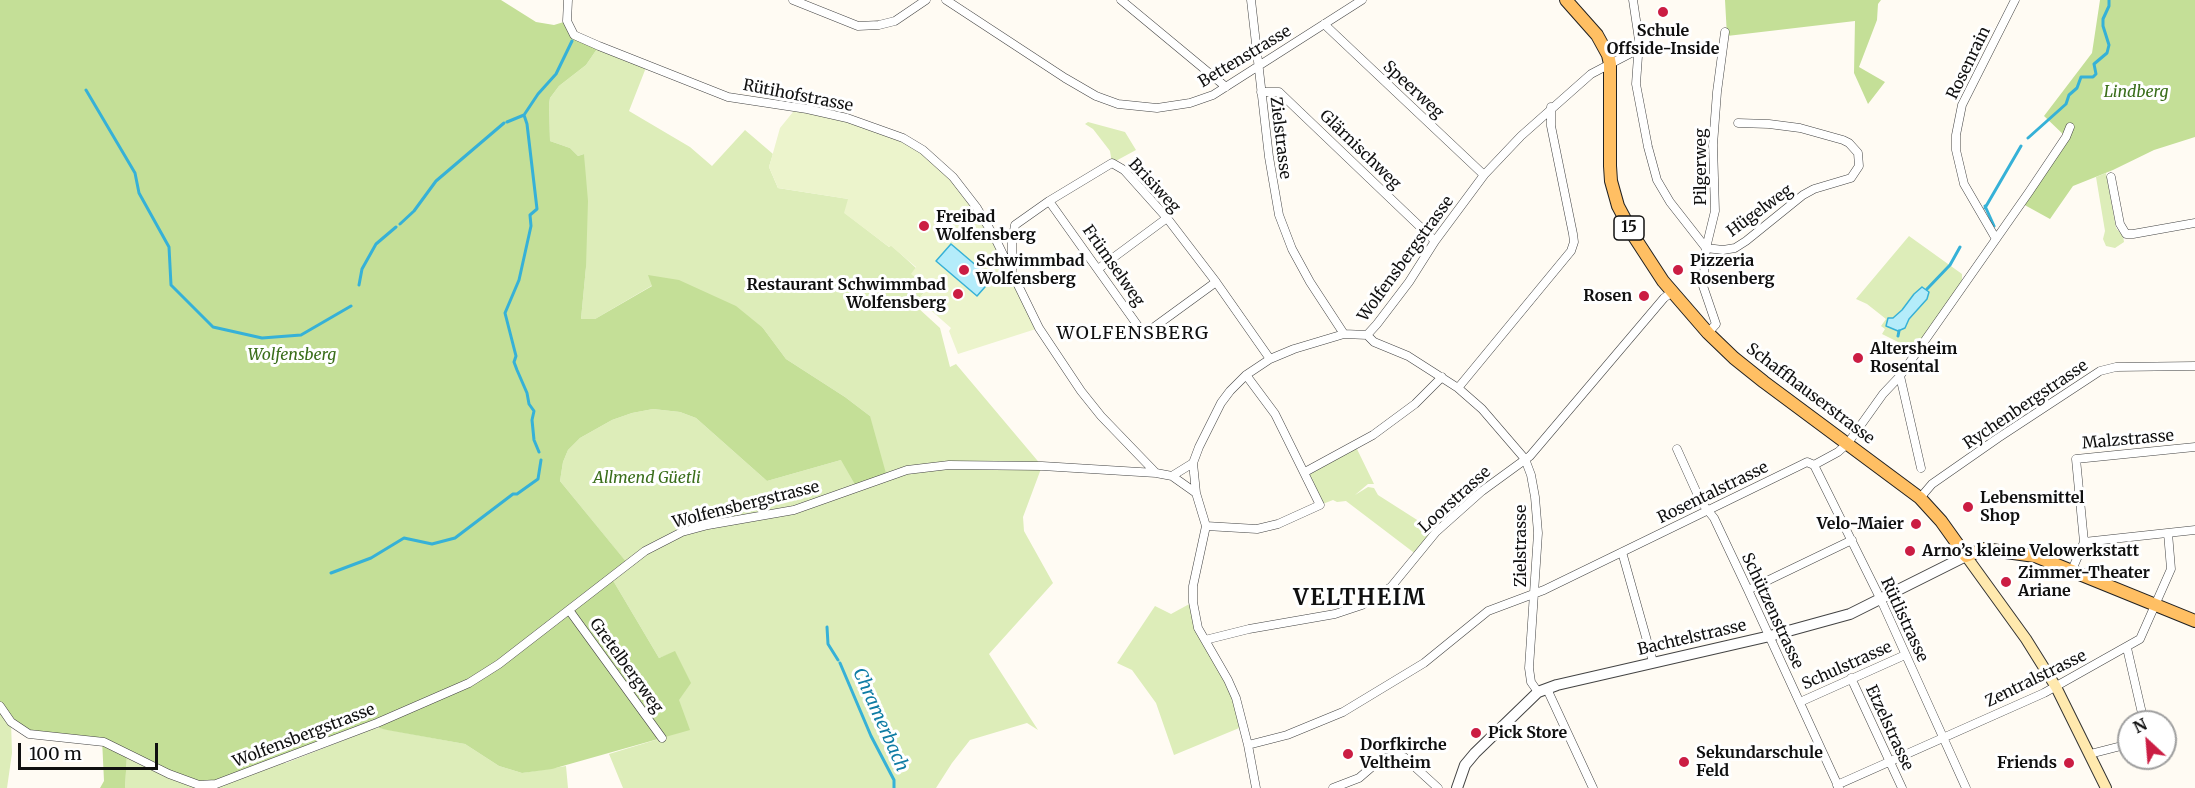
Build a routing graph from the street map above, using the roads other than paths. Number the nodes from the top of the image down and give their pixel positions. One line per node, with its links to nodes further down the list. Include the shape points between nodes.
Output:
1 (568, 0): 30 (street, Rütihofstrasse, via 567,21 574,35 599,46 728,97 848,118 903,138 923,150 977,208)
2 (793, 0): 3 (street, via 858,26 895,21)
3 (926, 0)
4 (946, 0): 16 (street, Bettenstrasse, via 1065,78 1118,104 1172,107)
5 (1121, 0): 16 (street)
6 (1251, 0): 15 (street, Zielstrasse)
7 (1362, 0): 11 (street, Bettenstrasse)
8 (1566, 0): 14 (main road, Schaffhauserstrasse / 15, via 1597,35)
9 (1633, 0): 13 (street, via 1639,40)
10 (2015, 0): 26 (street, Rosenrain, via 1962,105 1956,135 1964,184)
11 (1324, 24): 15 (street, Bettenstrasse); 21 (street, Speerweg)
12 (1725, 32): 28 (street, Pilgerweg, via 1713,145 1715,211)
13 (1635, 51): 14 (street, Wolfensbergstrasse); 28 (street, via 1636,84 1657,180)
14 (1610, 64): 18 (street, Wolfensbergstrasse, via 1591,74); 32 (main road, Schaffhauserstrasse / 15, via 1611,182 1635,238)
15 (1258, 67): 16 (street, Bettenstrasse); 17 (street, Zielstrasse)
16 (1226, 87)
17 (1261, 92): 27 (street, Glärnischweg, via 1279,92); 34 (street, Zielstrasse, via 1279,215 1310,282)
18 (1551, 107): 21 (street, Wolfensbergstrasse); 41 (street, via 1551,126 1574,242 1571,251)
19 (1738, 123): 28 (street, Hügelweg, via 1800,128 1844,140 1857,153 1859,166 1851,178 1803,195 1735,248)
20 (2070, 127): 26 (street, Rosentalstrasse)
21 (1484, 175): 27 (street, Wolfensbergstrasse)
22 (2111, 177): 25 (street, via 2120,227 2126,234)
23 (1050, 201): 24 (street, Brisiweg, via 1112,163 1124,170); 29 (street, Frümselweg); 30 (street, Brisiweg, via 1015,225)
24 (1167, 218): 29 (street); 31 (street, Brisiweg)
25 (2195, 223)
26 (1996, 239): 39 (street, Rosentalstrasse)
27 (1435, 241): 35 (street, Wolfensbergstrasse)
28 (1706, 248): 33 (street, Pilgerweg, via 1703,286 1716,324)
29 (1098, 269): 31 (street, Frümselweg, via 1143,333)
30 (1012, 272): 50 (street, Rütihofstrasse, via 1039,327 1081,392)
31 (1216, 282): 36 (street, Brisiweg)
32 (1671, 292): 33 (main road, Schaffhauserstrasse / 15); 45 (street, Loorstrasse)
33 (1708, 333): 42 (main road, Schaffhauserstrasse / 15, via 1756,376)
34 (1344, 334): 35 (street, Wolfensbergstrasse); 36 (street, Wolfensbergstrasse)
35 (1367, 335): 40 (street, Zielstrasse)
36 (1270, 359): 38 (street, Wolfensbergstrasse)
37 (2195, 366): 53 (street, Rychenbergstrasse, via 2116,367 2100,371 1932,484)
38 (1246, 375): 46 (street, Wolfensbergstrasse, via 1218,410); 49 (street, via 1275,414)
39 (1900, 376): 42 (street, Rosentalstrasse); 48 (street)
40 (1442, 377): 41 (street, Zielstrasse); 49 (street, via 1415,404 1373,435)
41 (1458, 388): 45 (street, Zielstrasse, via 1482,409)
42 (1848, 443): 47 (street, Rosentalstrasse); 53 (main road, Schaffhauserstrasse / 15)
43 (2195, 447): 59 (street, Malzstrasse, via 2076,459)
44 (1677, 448): 54 (street, Schützenstrasse)
45 (1525, 459): 64 (street, Zielstrasse, via 1531,475 1538,532); 70 (street, Loorstrasse, via 1436,532 1390,587 1362,605 1335,614)
46 (1193, 463): 51 (street); 52 (street)
47 (1814, 465): 54 (street, Rosentalstrasse, via 1807,462); 58 (street, Rütlistrasse)
48 (1921, 468)
49 (1305, 472): 55 (street, via 1320,505 1257,529)
50 (1156, 473): 51 (street, Wolfensbergstrasse); 67 (street, Wolfensbergstrasse, via 949,465 907,470 794,510 708,525 668,538)
51 (1172, 476): 52 (street)
52 (1196, 493): 55 (street)
53 (1920, 498): 61 (main road, Schaffhauserstrasse / 15)
54 (1708, 510): 60 (street, Rosentalstrasse); 63 (street, Schützenstrasse)
55 (1206, 526): 70 (street, via 1193,585 1198,628)
56 (2195, 530): 57 (street)
57 (2168, 533): 59 (street); 66 (street, Zentralstrasse, via 2171,569)
58 (1852, 540): 63 (street); 65 (street, Rütlistrasse)
59 (2084, 542): 62 (street)
60 (1622, 552): 64 (street, Rosentalstrasse); 73 (street)
61 (1966, 556): 62 (main road, via 1984,549 2021,553); 65 (street, Bachtelstrasse); 75 (main road, Schaffhauserstrasse)
62 (2072, 570): 66 (main road)
63 (1748, 590): 69 (street, Schützenstrasse)
64 (1535, 594): 76 (street, Zielstrasse, via 1529,668 1531,682); 82 (street, Rosentalstrasse, via 1488,611 1424,663 1343,712 1287,735)
65 (1881, 600): 69 (street, Bachtelstrasse, via 1850,614); 72 (street, Rütlistrasse)
66 (2156, 605): 68 (main road); 71 (street, Zentralstrasse, via 2140,639)
67 (569, 610): 78 (street, Wolfensbergstrasse, via 469,683 377,723 216,784 199,785 169,774 104,742 29,734 11,722); 80 (street, Gretelbergweg)
68 (2195, 621)
69 (1770, 636): 73 (street, Bachtelstrasse); 77 (street, Schützenstrasse)
70 (1205, 639): 82 (street, via 1236,698)
71 (2127, 648): 75 (street, Zentralstrasse); 79 (street)
72 (1905, 655): 74 (street, Schulstrasse); 81 (street, Rütlistrasse)
73 (1653, 662): 76 (street, Bachtelstrasse)
74 (1851, 678): 77 (street, Schulstrasse); 85 (street, Etzelstrasse)
75 (2056, 687): 81 (street, Zentralstrasse); 84 (main road, Schaffhauserstrasse)
76 (1543, 691): 90 (street, Bachtelstrasse, via 1475,753 1465,765); 91 (street, Zielstrasse)
77 (1800, 702): 86 (street, Schützenstrasse)
78 (0, 706)
79 (2141, 710)
80 (662, 738)
81 (1943, 738): 85 (street, Zentralstrasse); 93 (street, Rütlistrasse)
82 (1248, 745): 87 (street)
83 (2117, 747): 84 (street)
84 (2090, 754): 94 (main road, Schaffhauserstrasse)
85 (1890, 762): 86 (street, Zentralstrasse); 92 (street, Etzelstrasse)
86 (1838, 787)
87 (1256, 788)
88 (1334, 788): 89 (street, via 1359,778 1381,759 1390,757 1404,757)
89 (1438, 788)
90 (1457, 788)
91 (1593, 788)
92 (1902, 788)
93 (1966, 788)
94 (2106, 788)

